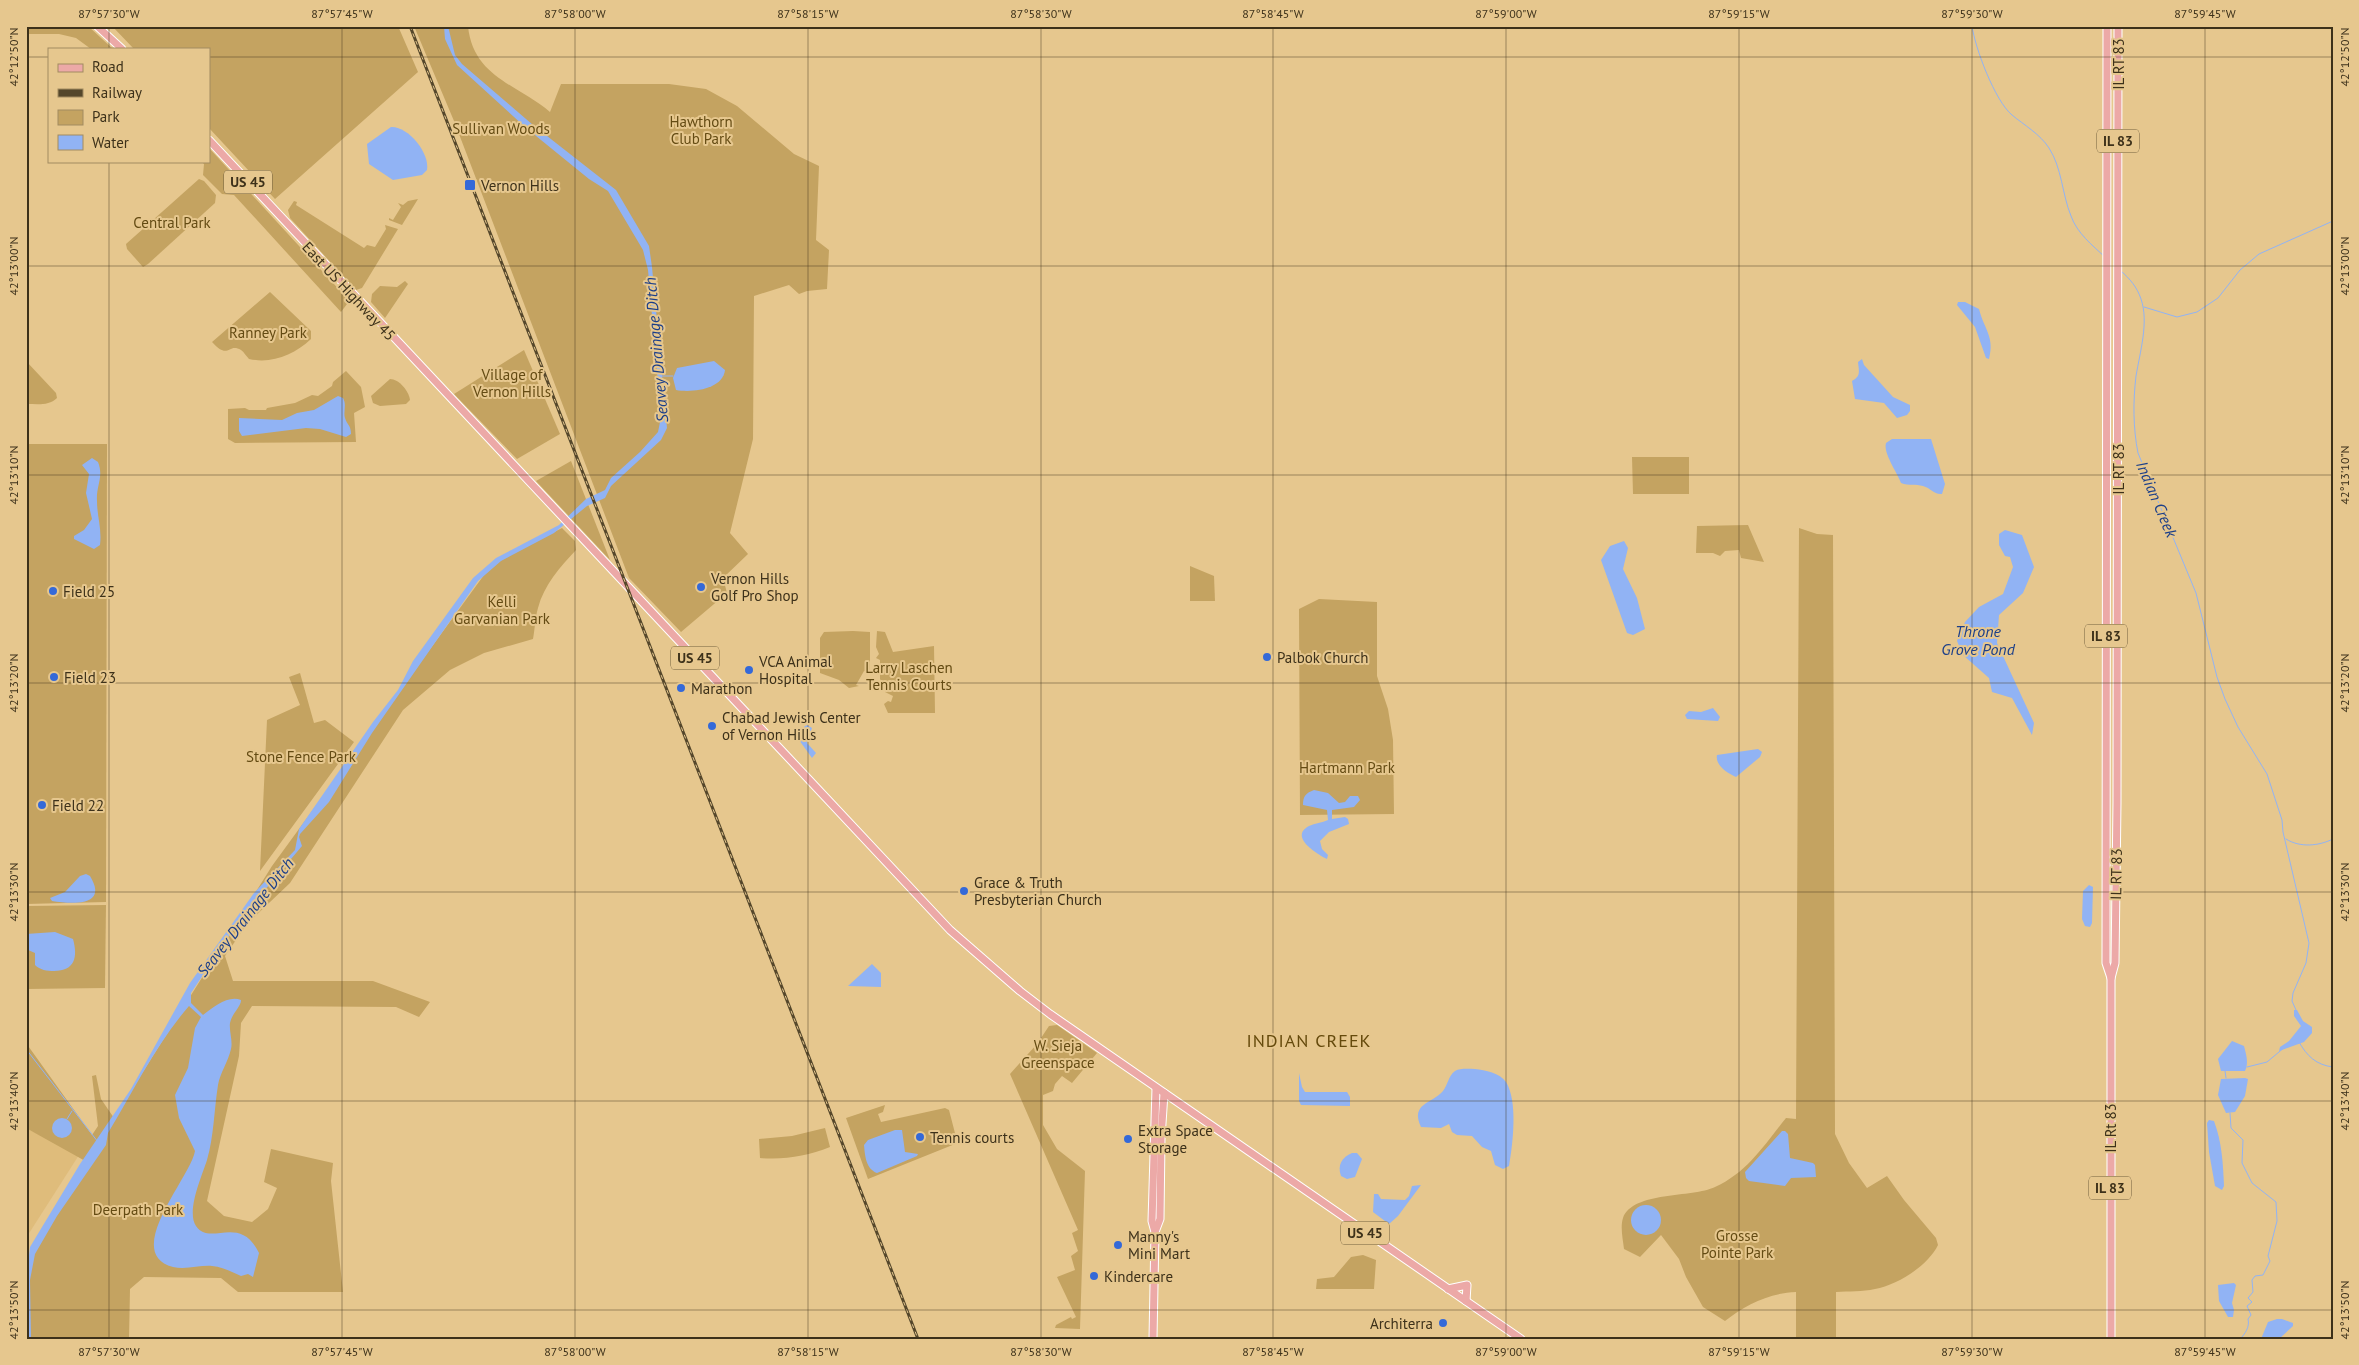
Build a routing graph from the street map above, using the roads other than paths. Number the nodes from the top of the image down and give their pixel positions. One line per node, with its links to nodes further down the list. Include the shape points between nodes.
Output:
1 (97, 26): 4 (main road)
2 (2107, 26): 6 (main road, IL RT 83 / IL 83, via 2105,786 2106,963)
3 (2118, 26): 6 (main road, IL RT 83 / IL 83, via 2117,802)
4 (121, 48)
5 (210, 141): 7 (main road, East US Highway 45 / US 45, via 950,930 1023,994)
6 (2111, 978): 14 (main road, IL Rt 83 / IL 83)
7 (1156, 1088): 8 (main road, US 45); 9 (main road, via 1152,1221)
8 (1164, 1093): 9 (main road, via 1160,1219); 10 (main road, US 45)
9 (1155, 1232): 12 (main road)
10 (1448, 1289): 11 (main road, US 45); 11 (main road, via 1468,1285)
11 (1466, 1301): 13 (main road, US 45)
12 (1153, 1339)
13 (1521, 1339)
14 (2111, 1339)

